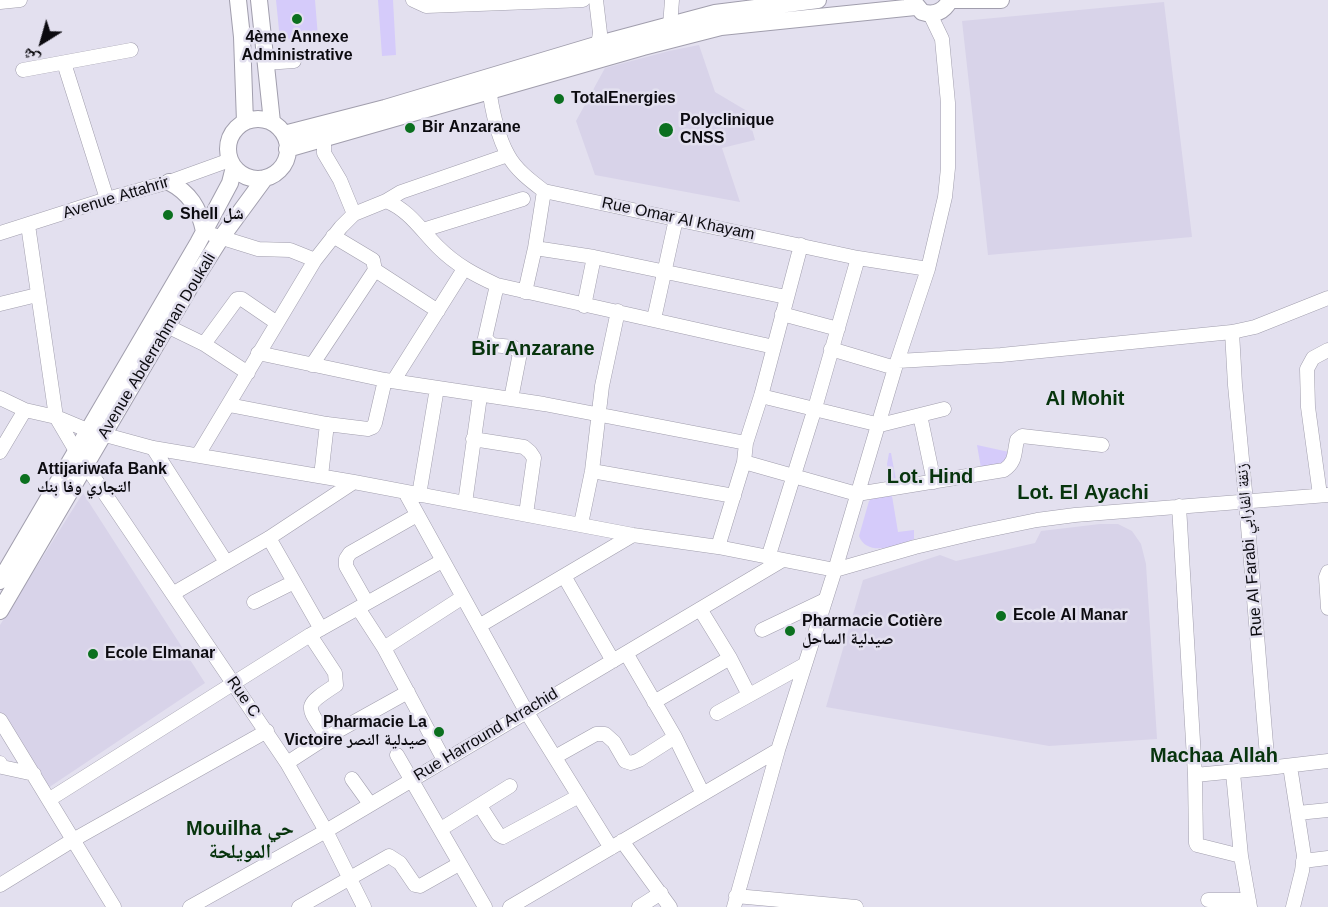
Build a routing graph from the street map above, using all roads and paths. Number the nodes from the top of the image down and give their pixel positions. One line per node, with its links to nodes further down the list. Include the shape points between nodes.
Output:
1 (20, 0): 11 (street)
2 (238, 0): 14 (main road)
3 (259, 0): 15 (main road)
4 (413, 0): 5 (street, via 426,6)
5 (584, 0)
6 (596, 0): 16 (street)
7 (672, 0): 13 (street)
8 (818, 0): 13 (main road, via 715,13)
9 (950, 0): 10 (main road); 12 (main road, via 943,10)
10 (1001, 0)
11 (0, 2)
12 (919, 7): 13 (main road); 50 (street, via 942,39 949,136 945,197)
13 (671, 33): 16 (main road); 19 (main road)
14 (242, 37): 15 (main road); 24 (main road)
15 (263, 37): 21 (main road)
16 (599, 45): 19 (street); 23 (main road)
17 (131, 50): 20 (street)
18 (294, 61): 21 (street)
19 (593, 62): 23 (main road)
20 (64, 63): 22 (street); 33 (street)
21 (266, 63): 25 (main road)
22 (23, 70)
23 (488, 84): 26 (main road); 27 (main road, via 386,108); 28 (street, Rue Omar Al Khayam)
24 (245, 122): 25 (main road); 29 (main road, via 229,141)
25 (272, 122): 27 (main road)
26 (324, 138): 27 (main road); 36 (street, via 324,153)
27 (286, 142): 30 (main road, via 287,155 281,167)
28 (508, 155): 32 (street, Rue Omar Al Khayam); 35 (street, via 401,192)
29 (232, 163): 30 (main road, via 251,178); 31 (street, Avenue Attahrir); 40 (main road, Avenue Abderrahman Doukali, via 230,183)
30 (265, 178): 43 (main road, Avenue Abderrahman Doukali)
31 (169, 182): 33 (street, Avenue Attahrir); 40 (main road, via 195,204)
32 (544, 192): 37 (street, Rue Omar Al Khayam); 45 (street)
33 (107, 199): 38 (street, Avenue Attahrir)
34 (524, 199): 39 (street)
35 (386, 201): 36 (street); 39 (street, via 407,213)
36 (354, 214): 42 (street)
37 (676, 219): 44 (street, Rue Omar Al Khayam); 52 (street)
38 (28, 225): 41 (street, Avenue Attahrir); 55 (street)
39 (423, 230): 49 (street)
40 (204, 231): 43 (street); 91 (main road, Avenue Abderrahman Doukali)
41 (0, 233)
42 (333, 236): 48 (street); 51 (street, via 373,260)
43 (221, 238): 48 (street, via 258,249 290,250); 65 (main road, Avenue Abderrahman Doukali)
44 (801, 245): 47 (street, Rue Omar Al Khayam); 56 (street)
45 (535, 248): 46 (street); 54 (street)
46 (594, 257): 52 (street); 59 (street)
47 (858, 258): 50 (street, Rue Omar Al Khayam); 66 (street)
48 (315, 260): 64 (street)
49 (464, 269): 53 (street); 60 (street)
50 (928, 269): 73 (street)
51 (375, 270): 60 (street); 74 (street)
52 (666, 271): 56 (street); 63 (street)
53 (497, 285): 54 (street); 81 (street, via 485,338 492,345 513,347 520,353)
54 (525, 292): 59 (street)
55 (37, 295): 58 (street); 88 (street)
56 (786, 297): 62 (street)
57 (1328, 298): 67 (street)
58 (0, 304)
59 (584, 306): 61 (street)
60 (438, 311): 76 (street)
61 (618, 311): 63 (street); 87 (street)
62 (782, 315): 66 (street); 69 (street)
63 (654, 319): 69 (street)
64 (277, 323): 68 (street, via 237,299); 72 (street)
65 (167, 326): 68 (street); 91 (main road, Avenue Abderrahman Doukali)
66 (838, 329): 70 (street)
67 (1232, 332): 73 (street); 111 (street, Rue Al Farabi زنقة الفارابي)
68 (204, 344): 75 (street)
69 (774, 347): 79 (street)
70 (831, 349): 73 (street); 83 (street)
71 (1328, 350): 109 (street, via 1313,358 1306,369 1308,407)
72 (258, 353): 74 (street); 75 (street)
73 (897, 364): 90 (street)
74 (312, 365): 76 (street)
75 (248, 373): 82 (street)
76 (389, 380): 77 (street); 89 (street, via 373,427)
77 (437, 388): 78 (street); 108 (street)
78 (480, 396): 81 (street); 92 (street)
79 (761, 396): 83 (street); 93 (street)
80 (0, 398): 84 (street)
81 (511, 399): 87 (street)
82 (229, 405): 89 (street); 98 (street)
83 (815, 408): 90 (street); 103 (street)
84 (25, 410): 88 (street); 97 (street)
85 (944, 410): 86 (street)
86 (920, 415): 90 (street); 105 (street)
87 (599, 416): 93 (street); 101 (street)
88 (56, 417): 91 (street); 96 (street, Rue C)
89 (327, 424): 102 (street)
90 (880, 424): 107 (street)
91 (95, 432): 95 (street); 96 (main road, Avenue Abderrahman Doukali); 100 (main road, Avenue Abderrahman Doukali)
92 (473, 439): 112 (street); 114 (street, via 524,447 530,452 534,458)
93 (746, 443): 99 (street)
94 (1102, 445): 105 (street, via 1022,436 1017,440 1014,461 1004,470)
95 (153, 447): 98 (street); 122 (street)
96 (76, 451): 100 (street, Rue C); 126 (main road, Avenue Abderrahman Doukali)
97 (0, 452)
98 (198, 454): 102 (street)
99 (744, 462): 103 (street); 110 (street)
100 (86, 466): 128 (street, Rue C); 135 (main road, Avenue Abderrahman Doukali)
101 (592, 471): 110 (street); 116 (street)
102 (321, 476): 104 (street)
103 (794, 477): 107 (street); 120 (street)
104 (354, 482): 106 (street); 118 (street)
105 (934, 482): 107 (street)
106 (405, 492): 108 (street); 115 (street)
107 (857, 494): 123 (street)
108 (419, 495): 112 (street)
109 (1324, 495): 111 (street)
110 (734, 496): 119 (street)
111 (1246, 502): 113 (street); 162 (street, Rue Al Farabi زنقة الفارابي)
112 (465, 503): 114 (street)
113 (1179, 506): 123 (street, via 1037,520 915,547); 165 (street)
114 (526, 514): 116 (street)
115 (417, 515): 121 (street); 132 (street, via 346,559)
116 (580, 524): 117 (street)
117 (633, 535): 119 (street); 125 (street)
118 (269, 538): 122 (street); 127 (street)
119 (718, 548): 120 (street)
120 (775, 559): 123 (street); 134 (street, Rue Harround Arrachid)
121 (442, 561): 129 (street); 132 (street)
122 (226, 562): 128 (street)
123 (835, 570): 130 (street)
124 (1328, 572): 133 (street)
125 (564, 576): 136 (street); 142 (street)
126 (0, 581)
127 (294, 582): 131 (street); 138 (street)
128 (174, 593): 144 (street, Rue C)
129 (463, 597): 136 (street); 139 (street)
130 (825, 600): 137 (street); 143 (street)
131 (254, 602)
132 (363, 606): 138 (street); 139 (street)
133 (1328, 608)
134 (700, 609): 140 (street, Rue Harround Arrachid); 141 (street)
135 (0, 611)
136 (479, 626): 148 (street)
137 (762, 630)
138 (315, 632): 144 (street); 152 (street, via 337,679 336,685 309,706)
139 (384, 648): 145 (street)
140 (626, 653): 142 (street, Rue Harround Arrachid); 147 (street)
141 (730, 658): 146 (street); 147 (street)
142 (613, 661): 148 (street, Rue Harround Arrachid)
143 (804, 665): 146 (street); 154 (street)
144 (232, 682): 151 (street, Rue C); 171 (street)
145 (408, 692): 152 (street); 157 (street)
146 (749, 695): 149 (street)
147 (654, 702): 153 (street)
148 (526, 711): 156 (street); 157 (street, Rue Harround Arrachid)
149 (717, 713)
150 (0, 720): 164 (street)
151 (267, 731): 159 (street, Rue C); 178 (street)
152 (327, 737): 159 (street)
153 (675, 737): 156 (street, via 631,763 625,761 604,734 596,734); 169 (street)
154 (778, 750): 169 (street); 188 (street)
155 (397, 755): 167 (street)
156 (555, 757): 170 (street)
157 (444, 760): 167 (street, Rue Harround Arrachid)
158 (1328, 761): 161 (street)
159 (287, 763): 177 (street, Rue C)
160 (1, 766): 164 (street)
161 (1290, 766): 162 (street); 175 (street)
162 (1268, 768): 163 (street)
163 (1233, 773): 165 (street); 180 (street)
164 (34, 774): 171 (street)
165 (1195, 775): 180 (street, via 1197,845)
166 (352, 779): 172 (street)
167 (411, 780): 172 (street, Rue Harround Arrachid); 176 (street)
168 (510, 786): 173 (street)
169 (703, 794): 179 (street)
170 (579, 796): 173 (street, via 503,837); 179 (street)
171 (50, 799): 178 (street)
172 (370, 804): 177 (street, Rue Harround Arrachid)
173 (480, 806): 176 (street)
174 (1328, 810): 175 (street)
175 (1298, 813): 182 (street)
176 (441, 829): 183 (street)
177 (326, 831): 184 (street, Rue C); 193 (street, Rue Harround Arrachid)
178 (73, 840): 185 (street); 192 (street)
179 (616, 844): 186 (street); 189 (street)
180 (1241, 856): 190 (street)
181 (1328, 858): 182 (street)
182 (1303, 861): 201 (street)
183 (459, 864): 184 (street, via 420,886 389,855); 196 (street)
184 (349, 877): 194 (street); 195 (street, Rue C)
185 (1, 881)
186 (661, 894): 198 (street); 199 (street)
187 (1208, 900): 190 (street)
188 (735, 901): 191 (street)
189 (525, 903): 197 (street)
190 (1249, 903)
191 (816, 906): 200 (street)
192 (114, 907)
193 (190, 907)
194 (299, 907)
195 (364, 907)
196 (485, 907)
197 (510, 907)
198 (639, 907)
199 (670, 907)
200 (856, 907)
201 (1293, 907)

